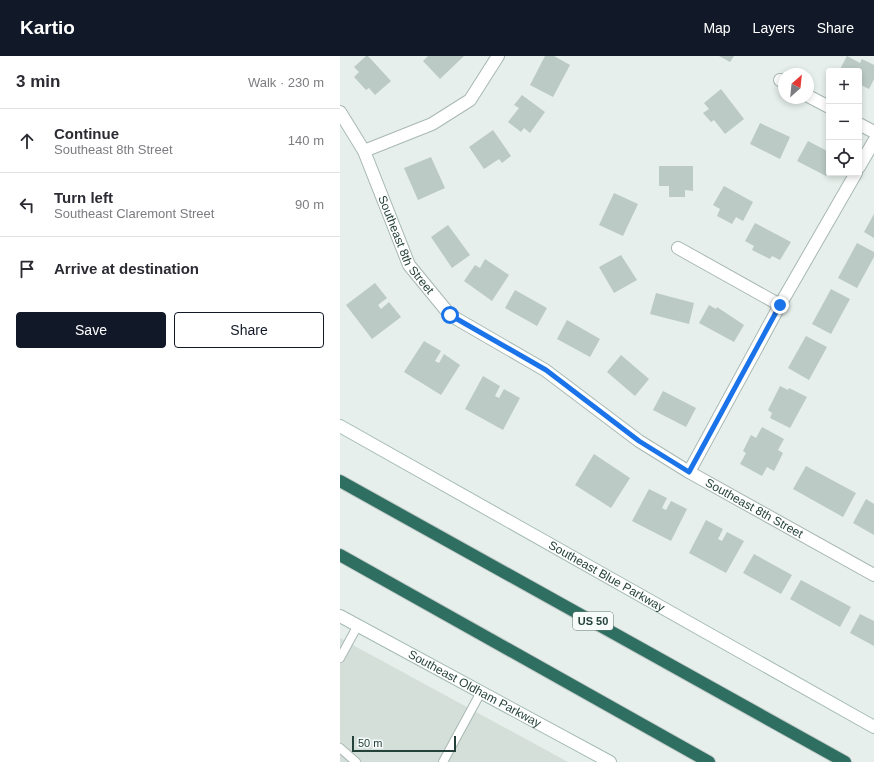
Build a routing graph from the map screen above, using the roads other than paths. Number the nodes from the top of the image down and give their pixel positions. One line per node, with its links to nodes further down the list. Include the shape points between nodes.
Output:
1 (498, 56): 8 (street, via 470,100 432,124)
2 (814, 99): 3 (street)
3 (826, 105)
4 (340, 112): 8 (street, Southeast 8th Street)
5 (862, 126): 6 (street)
6 (874, 132)
7 (874, 141): 9 (street)
8 (364, 151): 14 (street, Southeast 8th Street, via 409,265 450,315 546,370 639,441)
9 (862, 162)
10 (854, 176): 12 (street)
11 (678, 248): 12 (street)
12 (780, 305): 14 (street)
13 (340, 426): 22 (street, Southeast Blue Parkway)
14 (689, 472): 17 (street, Southeast 8th Street)
15 (340, 480): 28 (highway, US 50)
16 (340, 555): 27 (highway)
17 (874, 575)
18 (340, 616): 19 (street, Southeast Oldham Parkway)
19 (358, 625): 20 (lane); 21 (street, Southeast Oldham Parkway)
20 (340, 658)
21 (481, 692): 25 (lane); 26 (street, Southeast Oldham Parkway)
22 (874, 727)
23 (340, 748): 24 (lane)
24 (356, 762)
25 (443, 762)
26 (610, 762)
27 (709, 762)
28 (845, 762)

